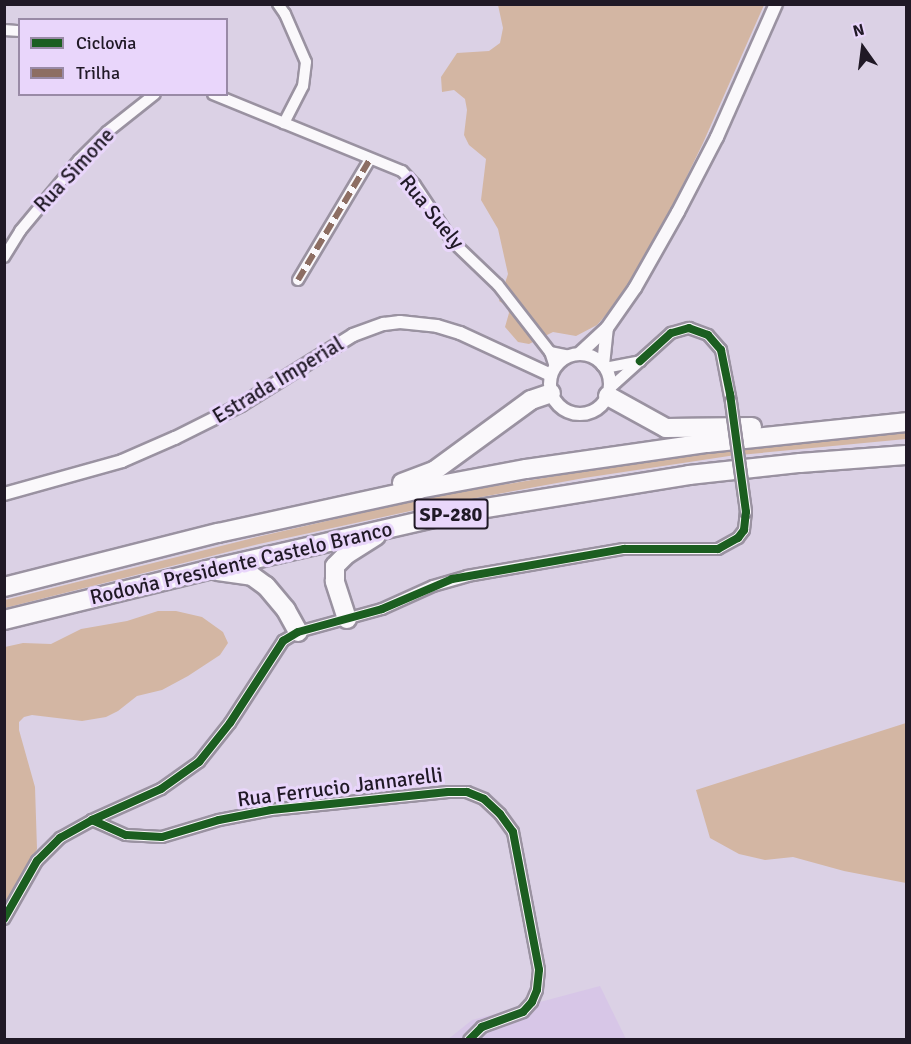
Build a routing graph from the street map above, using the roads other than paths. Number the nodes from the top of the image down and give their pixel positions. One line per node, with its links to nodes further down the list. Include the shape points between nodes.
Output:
1 (278, 4): 5 (street, via 306,62 303,86)
2 (776, 4): 9 (street, via 717,137 678,212)
3 (152, 96): 7 (street, Rua Simone, via 79,160 20,231)
4 (218, 96): 5 (street, Rua Suely)
5 (284, 123): 6 (street, Rua Suely)
6 (370, 159): 8 (street); 10 (street, Rua Suely, via 402,171 453,242 498,285)
7 (4, 257)
8 (298, 280)
9 (607, 328): 11 (street); 13 (street)
10 (550, 352): 11 (street); 14 (street, Rua Suely)
11 (575, 355): 13 (street, via 588,356); 14 (street)
12 (640, 361): 13 (street); 15 (street); 23 (street, bridge, via 671,333 690,328 708,335 721,350 746,512 744,530 738,538 718,549 624,549 467,576)
13 (604, 366): 15 (street)
14 (552, 378): 15 (street, via 561,408 578,414 596,410); 18 (street, Estrada Imperial, via 449,329 407,322 384,324 354,335 241,405 175,438 122,460); 20 (highway, via 531,400 451,460 418,478)
15 (609, 392): 16 (highway, via 666,428)
16 (905, 422): 20 (highway, Rodovia Presidente Castelo Branco / SP-280, via 707,443 526,470)
17 (906, 455): 19 (highway, Rodovia Presidente Castelo Branco / SP-280, via 689,475)
18 (4, 494)
19 (393, 526): 21 (highway, Rodovia Presidente Castelo Branco / SP-280); 23 (highway, via 347,554 335,567 334,581)
20 (218, 533): 22 (highway, Rodovia Presidente Castelo Branco / SP-280)
21 (207, 570): 24 (highway, Rodovia Presidente Castelo Branco / SP-280); 25 (highway, via 252,576 266,585)
22 (4, 587)
23 (347, 619): 25 (street)
24 (4, 620)
25 (298, 632): 26 (street, via 283,641 230,723 199,762 161,789)
26 (92, 820): 27 (street, via 60,838 37,861); 28 (street, Rua Ferrucio Jannarelli, via 126,835 162,837 271,810 448,792 467,792 484,799 513,832 539,970 537,990 523,1012 482,1027)
27 (4, 919)
28 (469, 1040)

